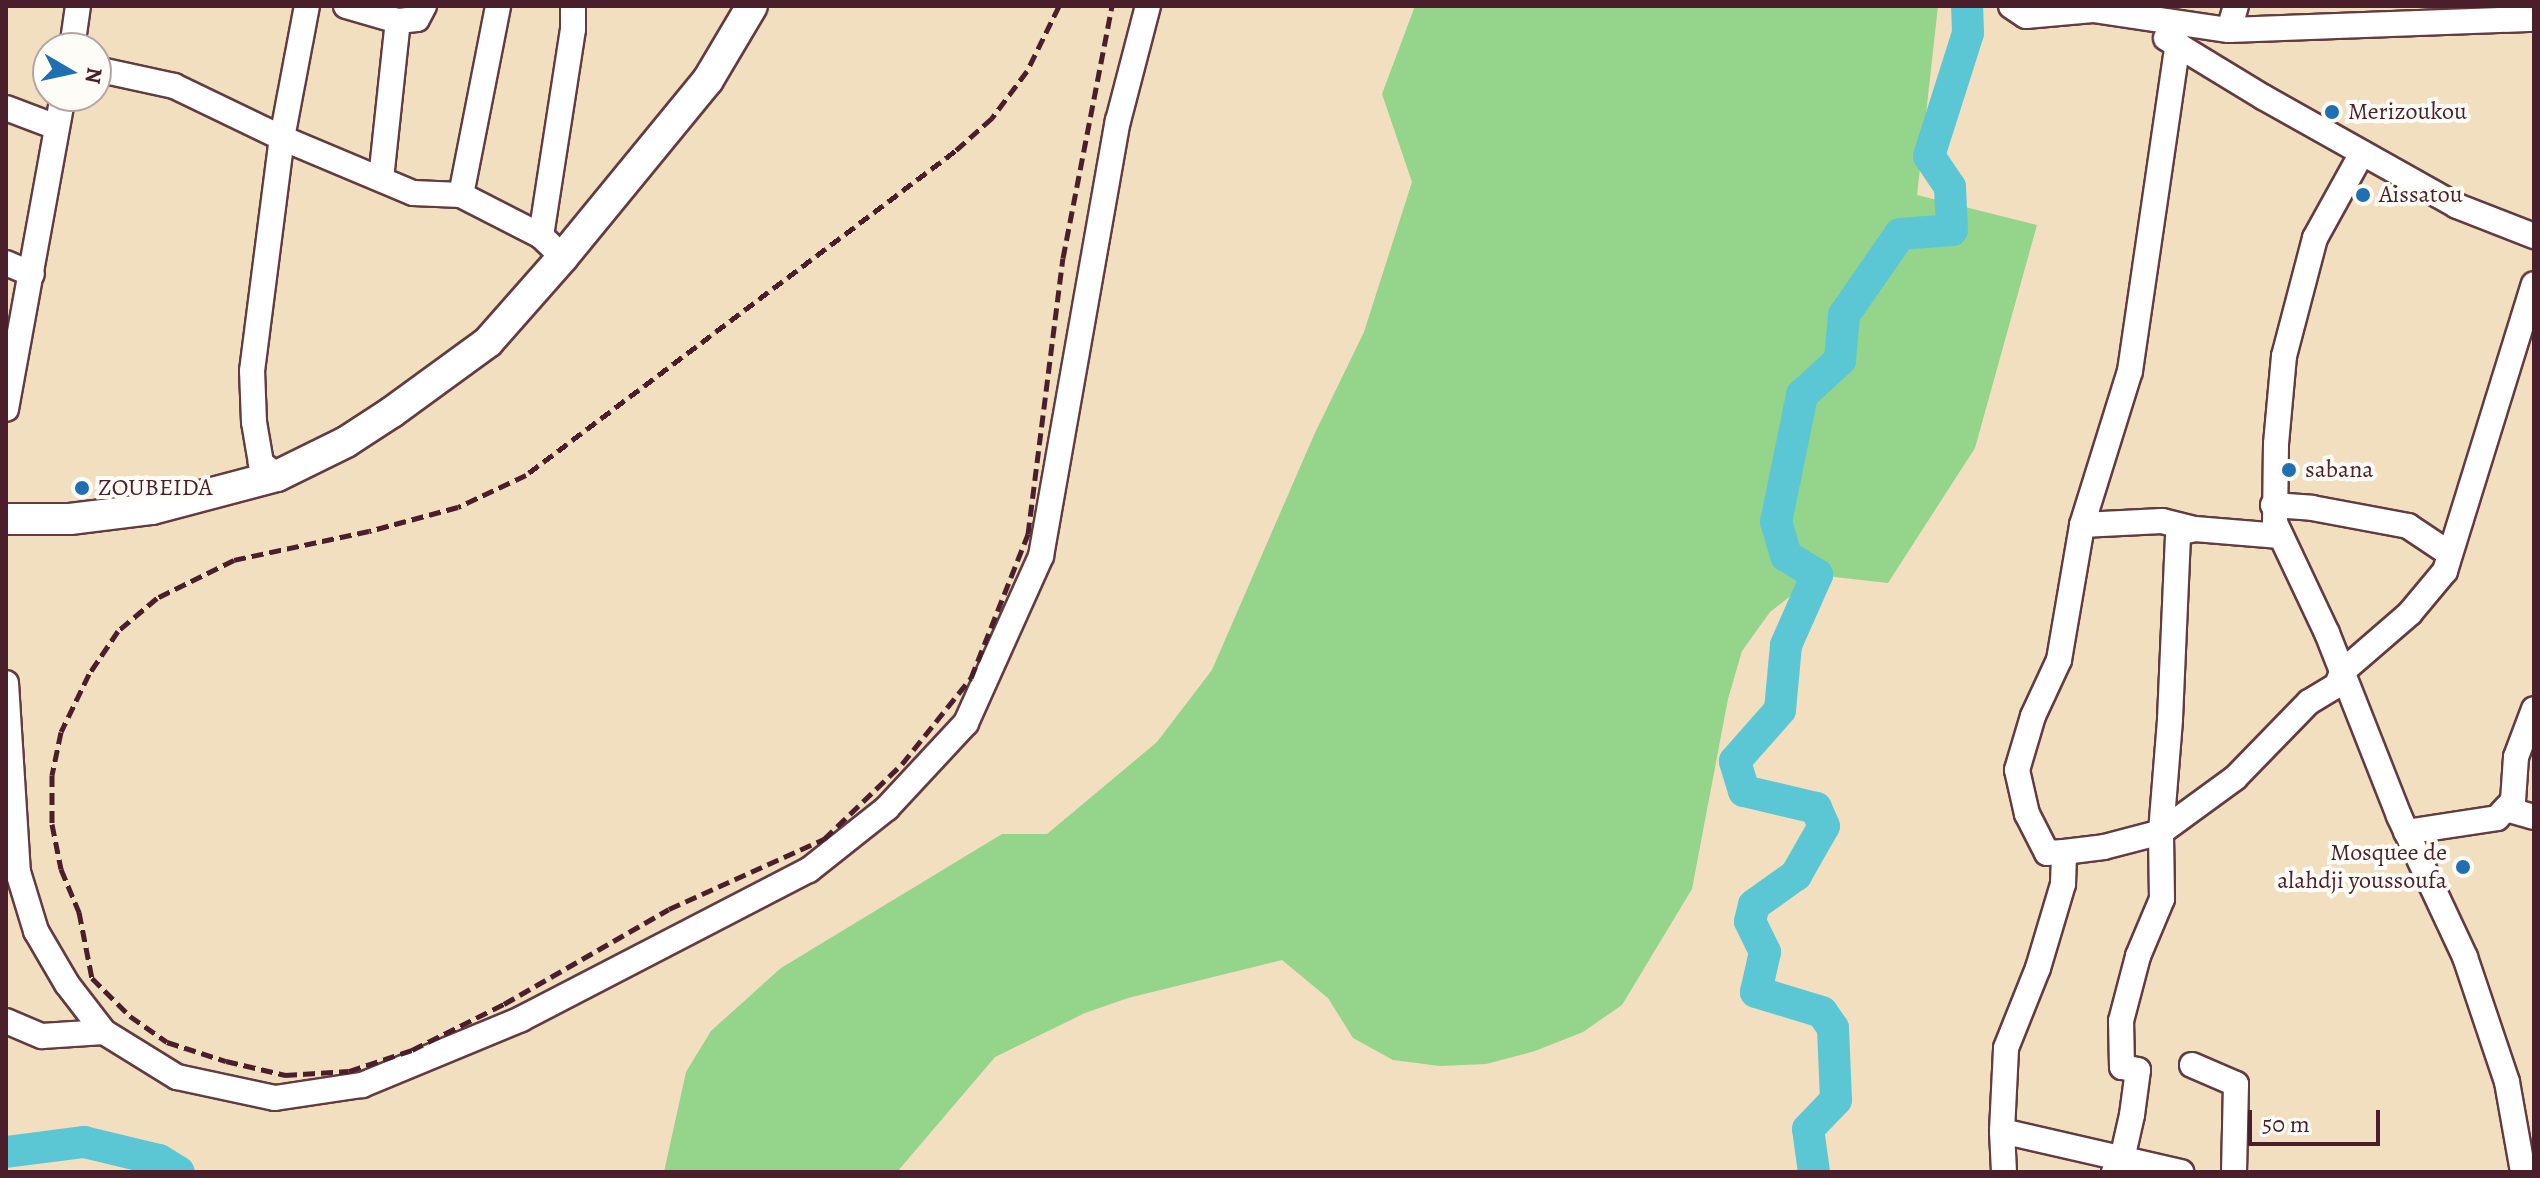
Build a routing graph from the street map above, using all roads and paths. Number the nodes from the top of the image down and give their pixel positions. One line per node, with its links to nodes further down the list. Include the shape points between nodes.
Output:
1 (78, 6): 15 (street)
2 (307, 6): 21 (street)
3 (346, 6): 13 (street)
4 (424, 6): 13 (street, via 417,19)
5 (498, 6): 24 (street)
6 (573, 6): 25 (street)
7 (752, 6): 27 (main road, via 708,80)
8 (1148, 6): 48 (street, via 1118,121 1041,556 966,723 887,808 809,870 521,1019 362,1085 275,1098 177,1077)
9 (2236, 6): 14 (street)
10 (2022, 9): 11 (street)
11 (2093, 10): 14 (street); 16 (street)
12 (2534, 19): 14 (street)
13 (398, 21): 23 (street)
14 (2229, 30)
15 (74, 32)
16 (2178, 43): 22 (street); 35 (street, via 2130,371)
17 (112, 72): 21 (street, via 174,86)
18 (6, 108): 20 (street)
19 (59, 112): 20 (street)
20 (56, 127): 29 (street)
21 (282, 138): 23 (street); 32 (street, via 252,371 261,463)
22 (2362, 153): 26 (street, via 2457,206); 33 (street, via 2315,238 2284,356)
23 (381, 179): 24 (street, via 413,193)
24 (461, 195): 25 (street)
25 (541, 236): 27 (street)
26 (2534, 236)
27 (563, 257): 32 (main road, via 488,342 346,442)
28 (6, 263): 29 (street)
29 (32, 274): 31 (street)
30 (2534, 284): 38 (street)
31 (6, 409)
32 (277, 476): 34 (main road, via 152,509 70,519)
33 (2273, 505): 37 (street); 38 (street, via 2408,526)
34 (6, 519)
35 (2082, 525): 36 (street, via 2162,521); 46 (street, via 2059,660 2033,716 2017,770 2027,814 2047,853)
36 (2195, 529): 37 (street); 44 (street, via 2178,533)
37 (2280, 536): 39 (street)
38 (2450, 554): 39 (street, via 2445,571 2423,599)
39 (2342, 672): 44 (street, via 2337,685 2309,702 2235,778); 45 (street)
40 (6, 683): 48 (street, via 18,872 36,931)
41 (2534, 709): 42 (street, via 2516,757 2513,801)
42 (2506, 809): 43 (street); 45 (street, via 2497,818 2476,823)
43 (2534, 817)
44 (2161, 832): 46 (street); 51 (street, via 2162,899 2138,956 2121,1021 2122,1067 2138,1070)
45 (2406, 832): 55 (street, via 2465,957 2507,1082)
46 (2064, 852): 50 (street, via 2063,884 2043,954 2006,1048)
47 (6, 1021): 48 (street, via 42,1036)
48 (104, 1032)
49 (2192, 1065): 54 (street, via 2236,1084)
50 (2002, 1131): 51 (street); 52 (street)
51 (2118, 1165): 53 (street)
52 (2004, 1172)
53 (2181, 1172)
54 (2234, 1172)
55 (2523, 1172)

